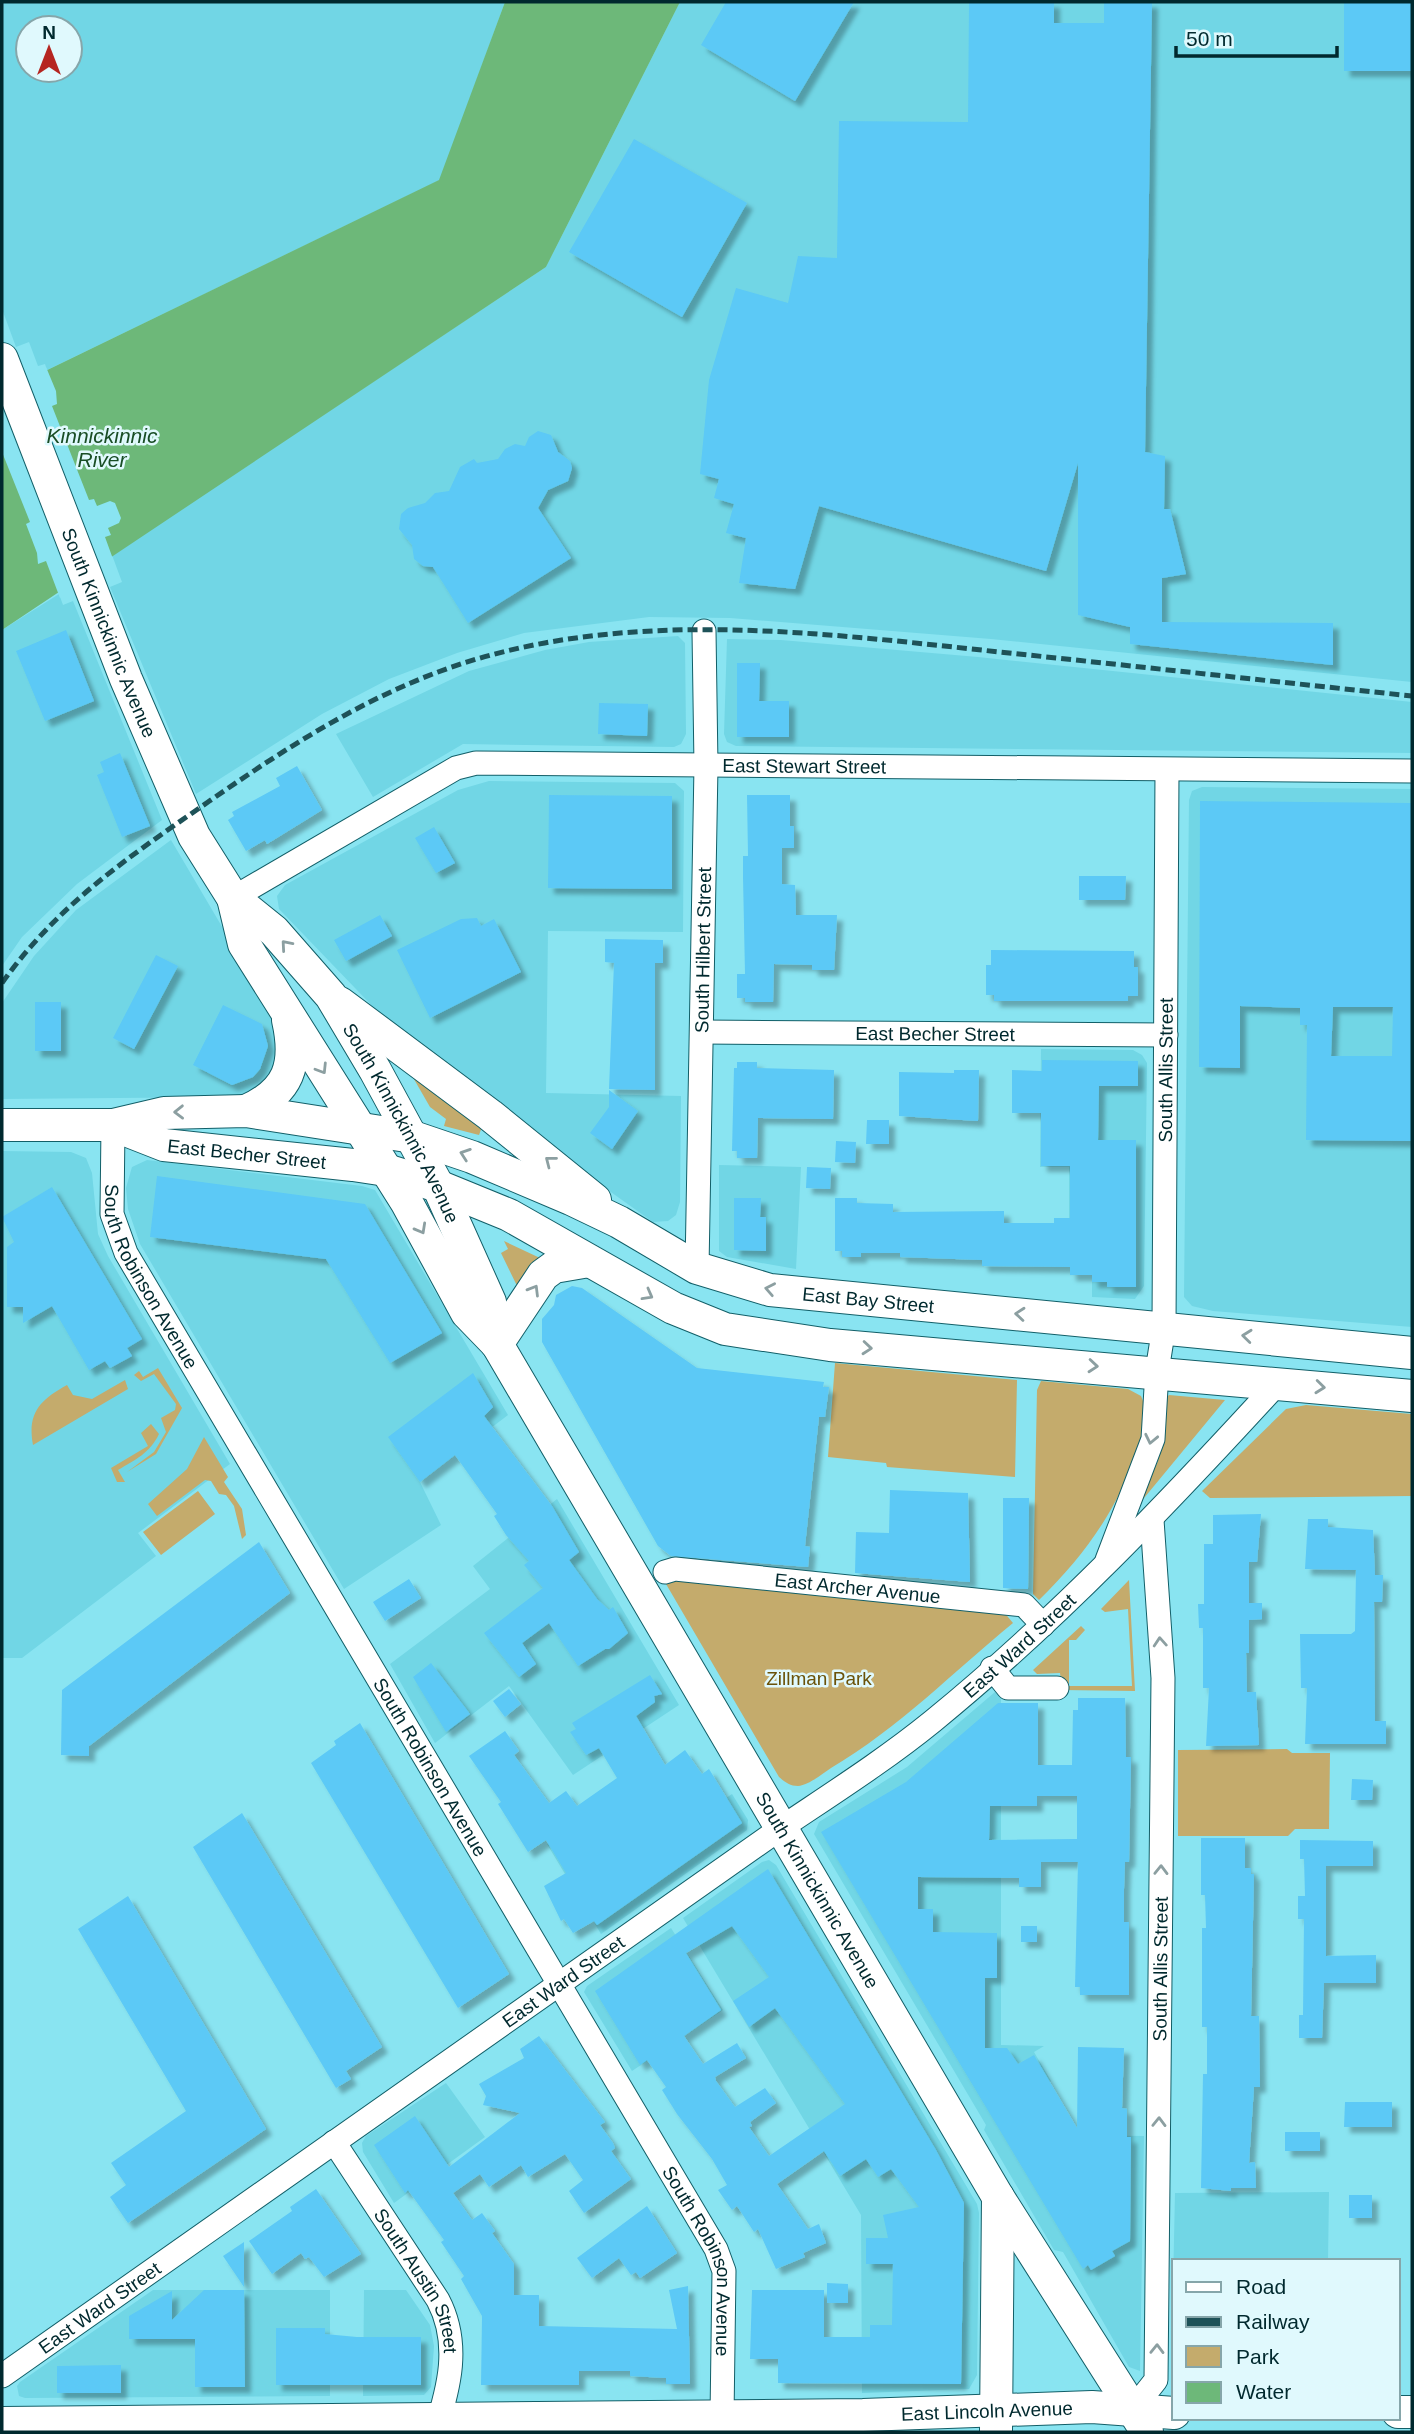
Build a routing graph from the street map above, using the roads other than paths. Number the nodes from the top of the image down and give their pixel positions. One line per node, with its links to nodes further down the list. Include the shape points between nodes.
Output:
1 (2, 359): 6 (main road, South Kinnickinnic Avenue, via 175,799)
2 (704, 631): 3 (street, South Hilbert Street)
3 (706, 766): 4 (street, East Stewart Street); 6 (street, East Stewart Street, via 476,763 456,768); 9 (street, South Hilbert Street)
4 (1167, 771): 5 (street, East Stewart Street); 10 (street, South Allis Street)
5 (1412, 771)
6 (233, 898): 7 (main road, South Kinnickinnic Avenue, one-way to 6, via 274,931); 8 (main road, South Kinnickinnic Avenue, via 244,944)
7 (331, 996): 15 (main road, South Kinnickinnic Avenue); 18 (main road, one-way to 7, via 555,1165)
8 (287, 1012): 11 (main road, via 292,1039 289,1069 269,1101); 14 (main road, South Kinnickinnic Avenue, one-way to 14)
9 (702, 1032): 10 (street, East Becher Street); 20 (street, South Hilbert Street)
10 (1166, 1035): 21 (street, South Allis Street)
11 (246, 1111): 13 (main road, East Becher Street, one-way to 13, via 164,1113); 14 (main road, East Becher Street)
12 (2, 1125): 13 (main road, East Becher Street)
13 (113, 1125): 16 (main road, East Becher Street, via 164,1145); 36 (street, South Robinson Avenue, via 112,1214 127,1253)
14 (358, 1126): 15 (main road, East Bay Street); 16 (main road, South Kinnickinnic Avenue)
15 (413, 1137): 17 (main road, South Kinnickinnic Avenue); 18 (main road, East Bay Street, one-way to 15, via 485,1162)
16 (386, 1170): 17 (main road); 24 (main road, South Kinnickinnic Avenue, one-way to 24, via 467,1313)
17 (438, 1186): 19 (main road, via 509,1215); 24 (main road, South Kinnickinnic Avenue, via 490,1302)
18 (619, 1222): 20 (main road, East Bay Street)
19 (589, 1261): 22 (main road, one-way to 22, via 673,1308); 24 (main road, one-way to 19, via 543,1275 554,1267)
20 (697, 1268): 21 (main road, East Bay Street, one-way to 20, via 770,1290); 22 (main road, via 696,1288 702,1305)
21 (1164, 1327): 23 (main road, East Bay Street, one-way to 21); 26 (street, South Allis Street)
22 (725, 1329): 26 (main road, one-way to 26, via 830,1345)
23 (1282, 1340): 25 (main road, East Bay Street); 27 (main road)
24 (496, 1345): 35 (main road, South Kinnickinnic Avenue)
25 (1412, 1353)
26 (1157, 1371): 27 (main road); 30 (street, East Ward Street, one-way to 30, via 1153,1439)
27 (1278, 1383): 28 (main road, one-way to 28); 29 (street, East Ward Street)
28 (1412, 1396)
29 (1152, 1520): 30 (street, East Ward Street); 43 (street, South Allis Street, one-way to 29, via 1156,2380 1163,1678)
30 (1106, 1563): 32 (street, East Ward Street)
31 (665, 1572): 32 (street, East Archer Avenue, via 675,1569 1024,1605)
32 (1042, 1625): 33 (street, East Ward Street)
33 (992, 1668): 34 (street, via 1008,1688); 35 (street, East Ward Street, via 870,1769)
34 (1057, 1688)
35 (781, 1828): 36 (street, East Ward Street); 38 (main road, South Kinnickinnic Avenue)
36 (557, 1985): 37 (street, East Ward Street); 41 (street, South Robinson Avenue, via 716,2249 724,2271)
37 (334, 2142): 39 (street, East Ward Street); 45 (street, South Austin Street, via 444,2313 451,2333 449,2391)
38 (999, 2197): 42 (main road); 43 (main road, South Kinnickinnic Avenue)
39 (2, 2376)
40 (1172, 2413): 43 (main road, East Lincoln Avenue)
41 (722, 2417): 42 (main road, East Lincoln Avenue); 45 (main road, East Lincoln Avenue)
42 (996, 2421): 43 (main road, East Lincoln Avenue, via 1092,2407)
43 (1140, 2421)
44 (2, 2423): 46 (main road, East Lincoln Avenue)
45 (437, 2426): 46 (main road, East Lincoln Avenue)
46 (148, 2427)

